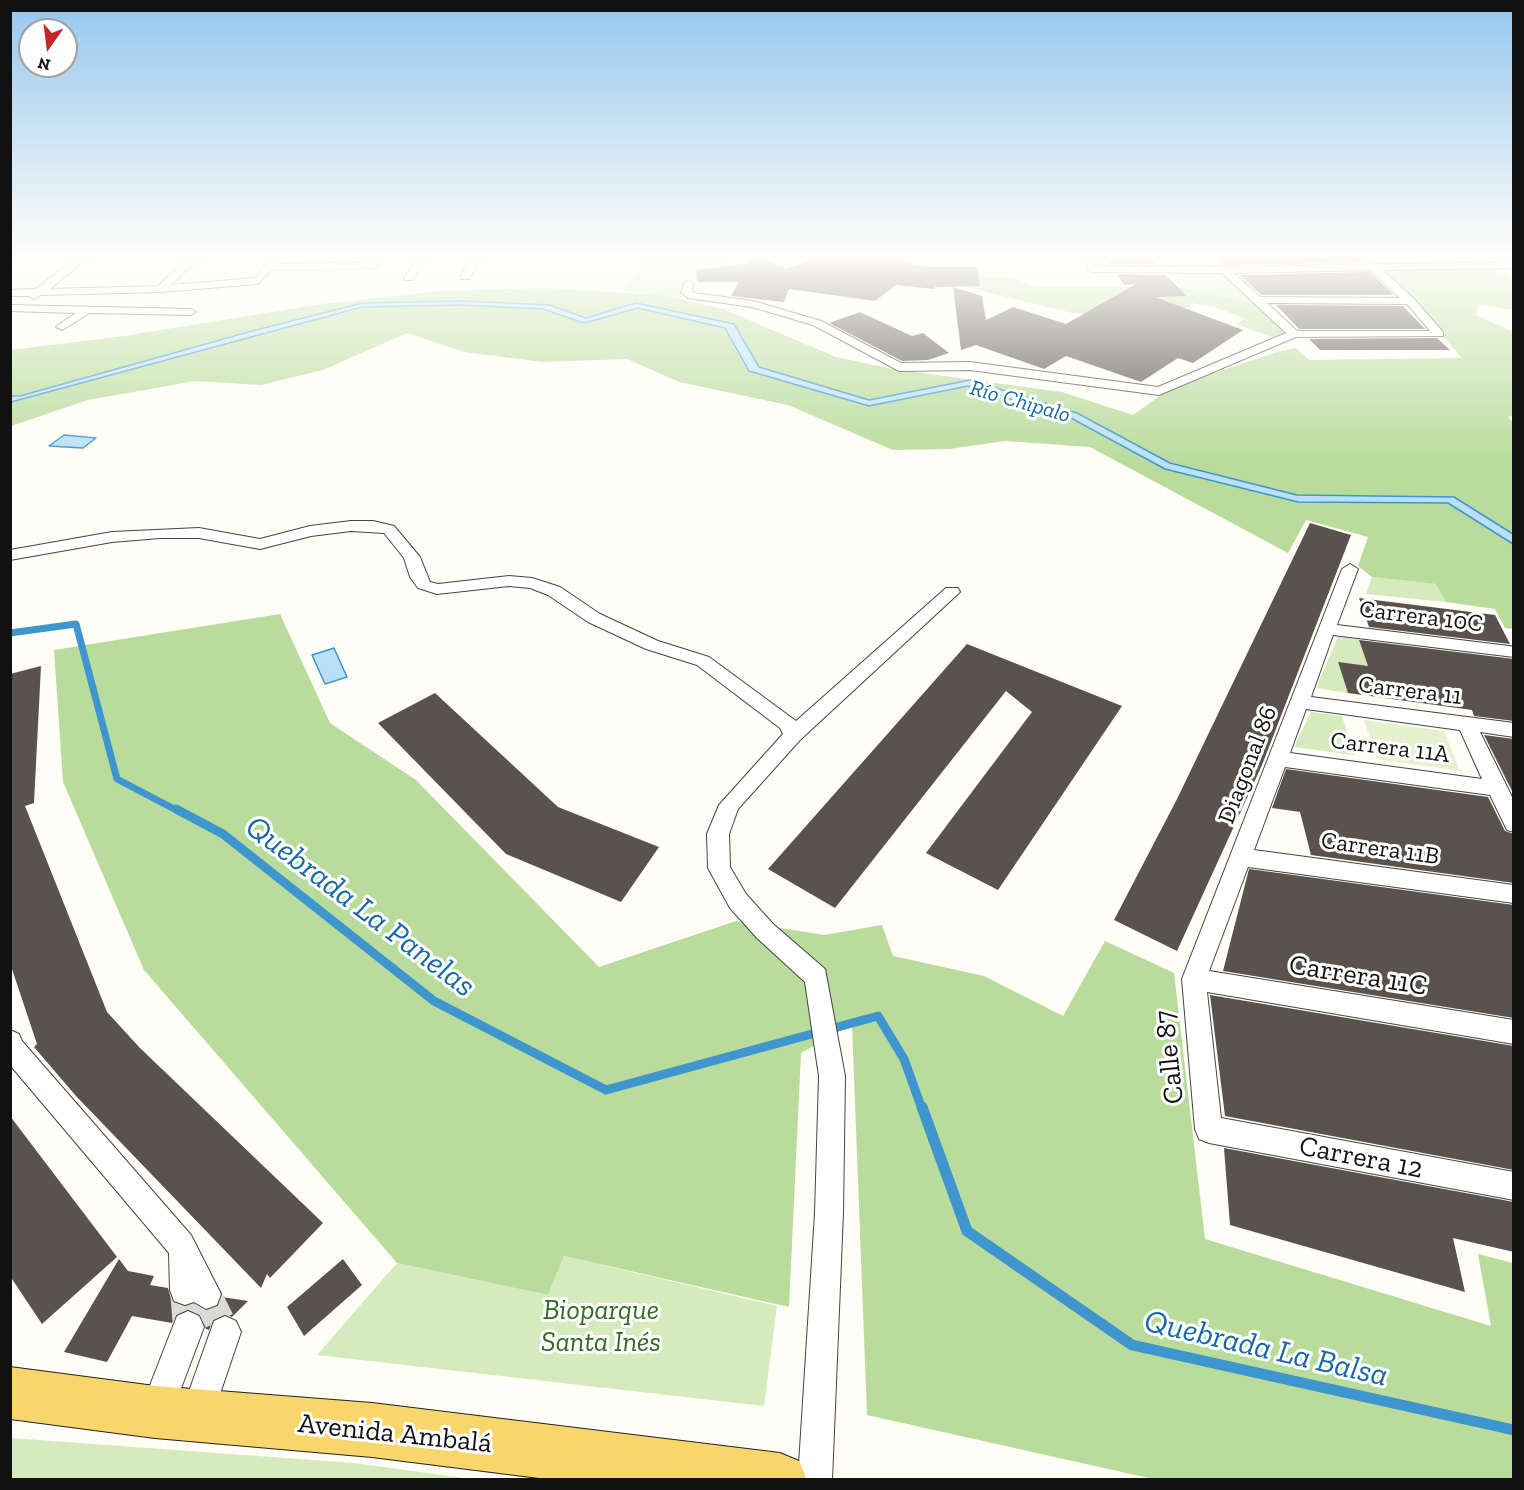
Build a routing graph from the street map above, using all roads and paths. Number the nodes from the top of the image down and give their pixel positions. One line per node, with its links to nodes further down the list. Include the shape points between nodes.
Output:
1 (822, 326): 4 (street, via 899,368 970,366 1159,391)
2 (1285, 326): 4 (street)
3 (1432, 326): 4 (street, via 1439,334)
4 (1294, 334)
5 (10, 555): 13 (street, via 60,544 160,533 199,533 260,544 310,531 351,526 389,529 412,557 424,585 437,589 509,581 532,583 554,591 594,618 652,645 703,661 788,724)
6 (1350, 569): 8 (street, Diagonal 86)
7 (952, 592): 13 (street)
8 (1328, 629): 9 (street, Carrera 10C); 10 (street, Diagonal 86)
9 (1509, 652)
10 (1299, 702): 11 (street, Carrera 11); 14 (street, Diagonal 86)
11 (1466, 723): 12 (street, Carrera 11); 15 (street)
12 (1514, 730)
13 (794, 735): 30 (street, via 729,805 718,834 719,868 738,901 816,976 832,1076)
14 (1278, 759): 15 (street, Carrera 11A); 17 (street, Diagonal 86)
15 (1496, 788): 16 (street)
16 (1514, 824)
17 (1240, 857): 18 (street, Carrera 11B); 19 (street, Diagonal 86)
18 (1514, 894)
19 (1194, 979): 20 (street, Carrera 11C); 22 (street, Calle 87)
20 (1514, 1032)
21 (10, 1042): 24 (street, via 181,1245)
22 (1209, 1129): 23 (street, Carrera 12)
23 (1514, 1186)
24 (195, 1292)
25 (188, 1327): 28 (street)
26 (225, 1332): 28 (street)
27 (10, 1393): 28 (main road, Avenida Ambalá)
28 (176, 1413): 29 (main road, Avenida Ambalá, via 372,1430)
29 (780, 1479)
30 (815, 1479)

